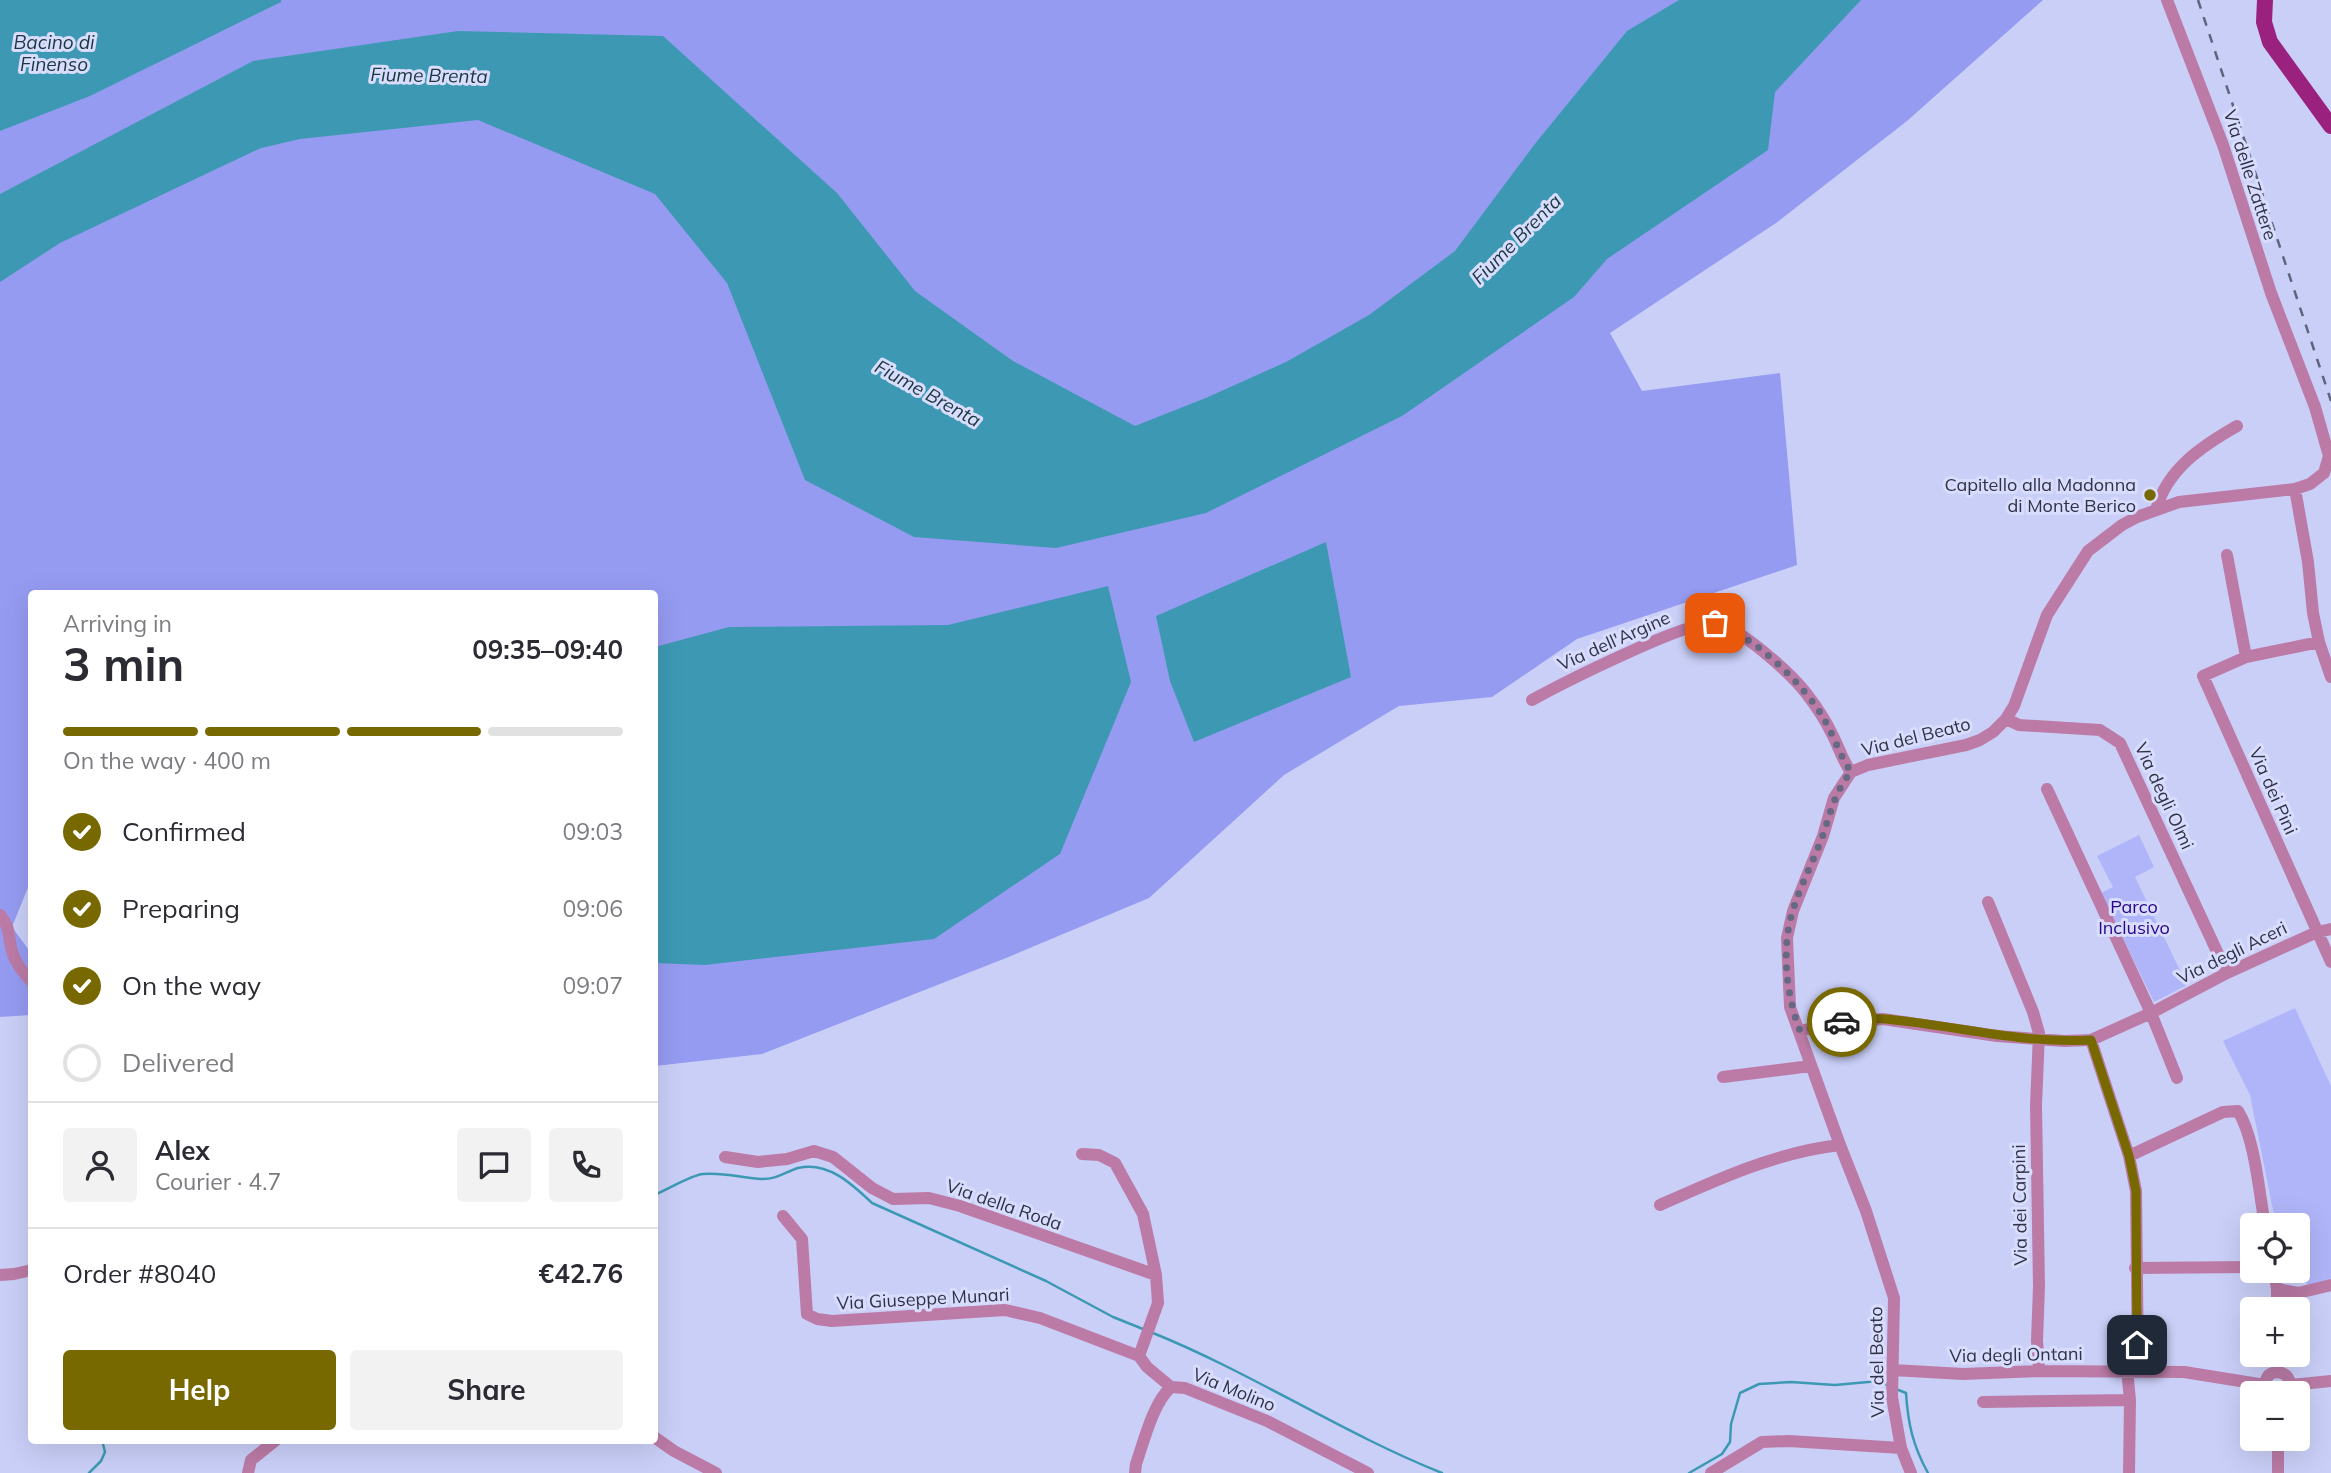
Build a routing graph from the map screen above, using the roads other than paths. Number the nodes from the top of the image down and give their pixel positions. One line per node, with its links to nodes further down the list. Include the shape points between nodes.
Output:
1 (2167, 0): 4 (street, Via delle Zattere)
2 (2265, 0): 3 (main road, via 2264,22 2270,42)
3 (2331, 126)
4 (2299, 362): 6 (street, Via del Beato, via 2329,456 2318,480)
5 (2237, 426): 7 (street, via 2187,460 2161,491)
6 (2295, 489): 7 (street, Via del Beato, via 2179,502); 9 (street)
7 (2156, 510): 13 (street, Via del Beato, via 2122,525 2088,551 2047,615)
8 (2227, 555): 10 (street)
9 (2319, 642): 10 (street, Via dei Pini); 11 (street)
10 (2246, 657): 19 (street, Via dei Pini, via 2203,676)
11 (2331, 677)
12 (1532, 700): 14 (street, Via dell'Argine, via 1680,631 1715,623 1747,639 1804,690)
13 (2006, 719): 14 (street, Via del Beato, via 1966,745); 21 (street, Via degli Olmi, via 2019,725 2100,730 2120,743)
14 (1851, 772): 24 (street, Via del Beato, via 1834,798 1787,938 1790,1007)
15 (2047, 789): 23 (street)
16 (1988, 902): 25 (street, Via dei Carpini, via 2033,1013)
17 (0, 915): 22 (street, via 10,930 14,957)
18 (2331, 929): 19 (street, Via degli Aceri)
19 (2316, 932): 20 (street, Via dei Pini); 21 (street, Via degli Aceri)
20 (2331, 962)
21 (2227, 973): 23 (street, Via degli Aceri)
22 (28, 978)
23 (2151, 1013): 26 (street, Via degli Aceri); 29 (street)
24 (1800, 1031): 25 (street, via 1883,1019); 27 (street, Via del Beato)
25 (2038, 1039): 26 (street); 49 (street, Via dei Carpini)
26 (2091, 1040): 32 (street)
27 (1811, 1066): 28 (street); 30 (street, Via del Beato)
28 (1723, 1077)
29 (2177, 1078)
30 (1840, 1145): 34 (street, via 1808,1149 1759,1165); 51 (street, Via del Beato, via 1894,1298)
31 (1082, 1154): 41 (street, via 1099,1155 1115,1163 1143,1214)
32 (2129, 1156): 35 (street, via 2223,1112 2238,1111 2249,1138); 38 (street, via 2136,1191)
33 (725, 1157): 41 (street, Via della Roda, via 758,1162 814,1151 833,1157 892,1199 929,1198 960,1206)
34 (1660, 1205)
35 (2263, 1213)
36 (783, 1216): 46 (street, Via Giuseppe Munari, via 802,1239 807,1314 817,1319 1024,1312)
37 (2240, 1267): 38 (street)
38 (2136, 1268): 48 (street)
39 (28, 1271): 40 (street)
40 (0, 1275)
41 (1156, 1275): 46 (street, via 1158,1303)
42 (2276, 1283): 44 (street)
43 (2331, 1284): 44 (street, via 2298,1293)
44 (2277, 1289): 45 (street)
45 (2277, 1297)
46 (1139, 1356): 57 (street)
47 (2278, 1367): 50 (street)
48 (2132, 1370): 49 (street, Via degli Ontani); 55 (street, Via degli Ontani, via 2184,1372); 58 (street)
49 (2039, 1371): 51 (street, Via degli Ontani)
50 (2278, 1372): 52 (street); 53 (street)
51 (1893, 1375): 62 (street, Via del Beato)
52 (2268, 1381)
53 (2288, 1381)
54 (2331, 1381): 56 (street)
55 (2240, 1384)
56 (2310, 1385)
57 (1171, 1387): 66 (street, Via Molino, via 1157,1407); 67 (street, Via Molino, via 1185,1388 1267,1421)
58 (2130, 1400): 59 (street); 70 (street)
59 (1983, 1402)
60 (658, 1440): 65 (street)
61 (271, 1444): 64 (street, via 251,1460)
62 (1901, 1448): 68 (street, via 1762,1442); 69 (street, Via del Beato)
63 (2278, 1451): 71 (street)
64 (248, 1473)
65 (716, 1473)
66 (1135, 1473)
67 (1368, 1473)
68 (1711, 1473)
69 (1911, 1473)
70 (2129, 1473)
71 (2278, 1473)

